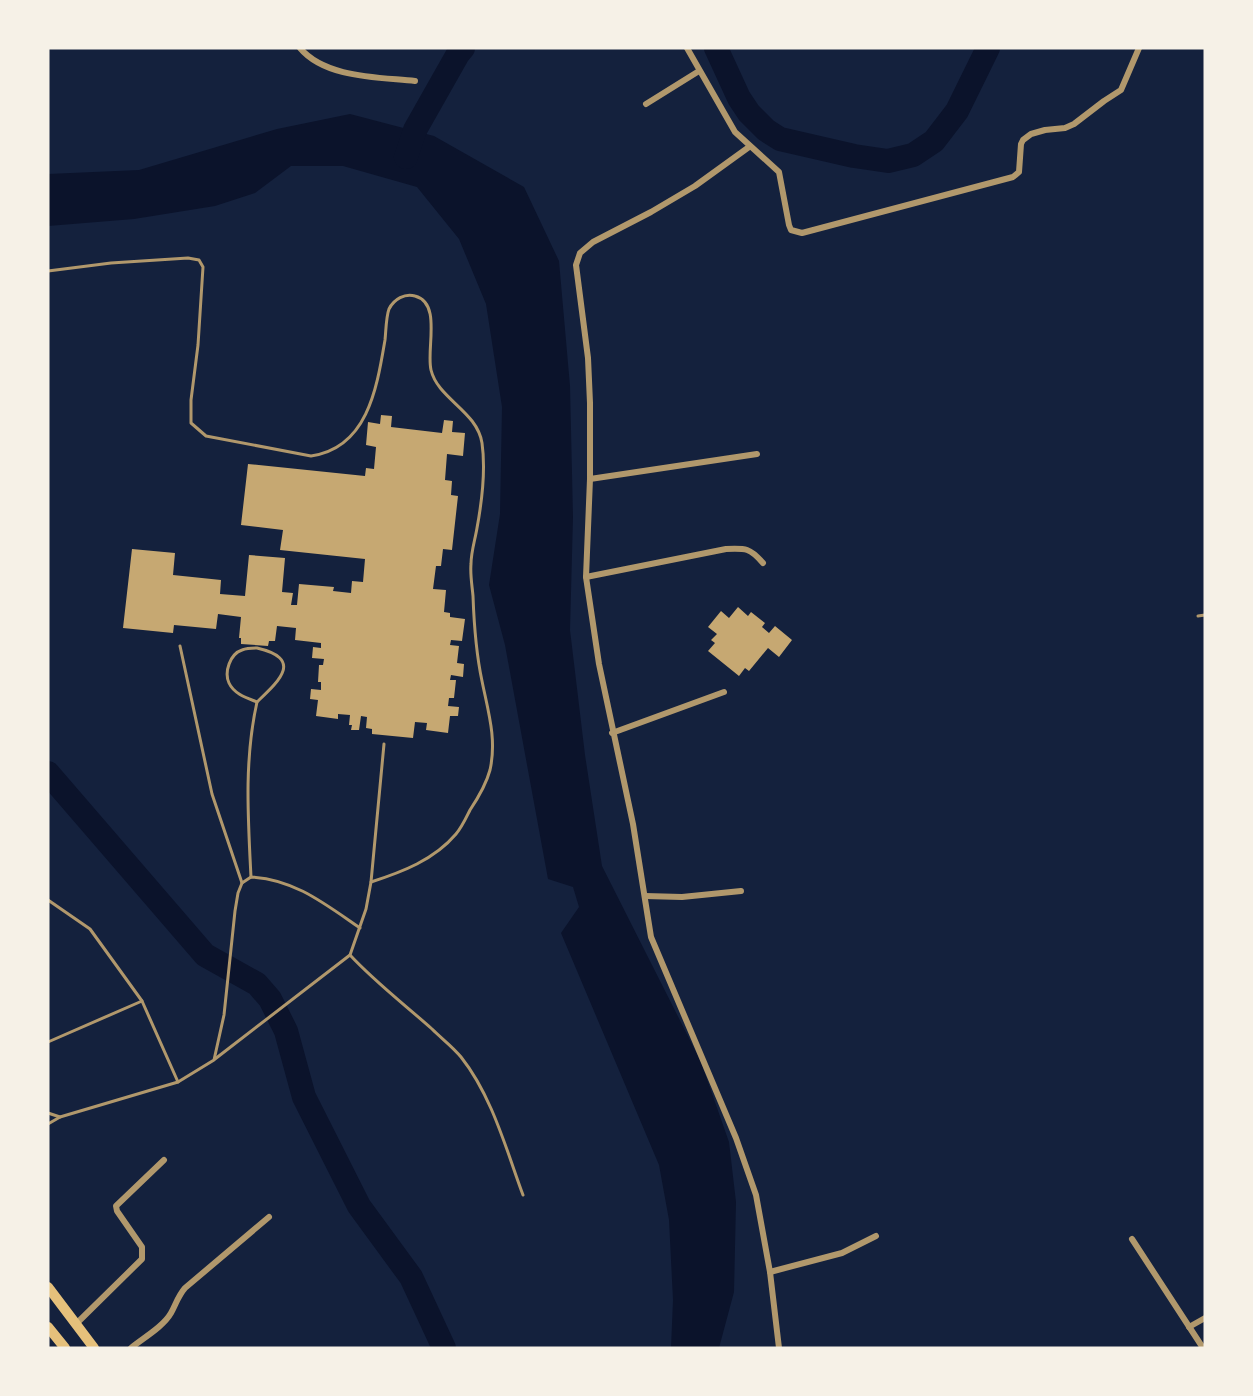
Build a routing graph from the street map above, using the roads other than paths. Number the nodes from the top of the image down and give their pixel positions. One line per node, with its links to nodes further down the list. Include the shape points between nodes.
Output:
1 (300, 48): 5 (street, via 333,71)
2 (687, 48): 4 (street)
3 (1139, 48): 7 (street, via 1121,90 1074,124 1031,134 1023,140 1019,172 1012,177 802,233 791,230 789,225 779,172)
4 (699, 71): 6 (street); 7 (street, via 735,132)
5 (415, 81)
6 (646, 104)
7 (749, 147): 10 (street, via 696,186 593,242 580,253 576,266 588,358)
8 (48, 271): 21 (lane, via 111,263 199,260 203,267 191,423 206,436 311,456 350,438 368,411 389,309 405,295 423,299 427,306 432,316 431,370 437,384 466,413 482,440 482,502 471,564 478,658 494,745 481,793 456,834 407,871)
9 (757, 454): 10 (street)
10 (590, 479): 12 (street)
11 (763, 563): 12 (street, via 746,548 726,549)
12 (586, 577): 18 (street)
13 (1205, 615): 14 (lane)
14 (1198, 616)
15 (180, 646): 22 (lane, via 213,794)
16 (724, 692): 18 (street)
17 (257, 702): 17 (lane, via 282,675 284,662 270,651 244,649 231,659 229,683 237,693); 20 (lane, via 247,790)
18 (612, 733): 24 (street)
19 (384, 744): 21 (lane)
20 (251, 877): 22 (lane); 26 (lane, via 285,883 312,895)
21 (371, 882): 26 (lane)
22 (242, 883): 30 (lane)
23 (741, 891): 24 (street)
24 (645, 896): 40 (street, via 651,938 756,1195)
25 (48, 900): 28 (lane, via 90,929)
26 (360, 928): 27 (lane)
27 (350, 955): 30 (lane); 36 (lane, via 461,1057 483,1093)
28 (142, 1001): 29 (lane); 31 (lane)
29 (48, 1042)
30 (214, 1060): 31 (lane)
31 (178, 1082): 33 (lane)
32 (48, 1113): 33 (lane)
33 (60, 1117): 34 (lane)
34 (48, 1124)
35 (164, 1160): 43 (street, via 116,1206 142,1247 142,1259)
36 (523, 1195)
37 (269, 1217): 48 (street, via 185,1288 171,1313)
38 (876, 1236): 40 (street, via 842,1252)
39 (1132, 1239): 45 (street)
40 (770, 1272): 49 (street)
41 (48, 1287): 43 (highway)
42 (1205, 1318): 45 (street)
43 (76, 1324): 47 (highway)
44 (48, 1327): 46 (highway)
45 (1189, 1327): 50 (street)
46 (65, 1348)
47 (94, 1348)
48 (130, 1348)
49 (778, 1348)
50 (1203, 1348)

